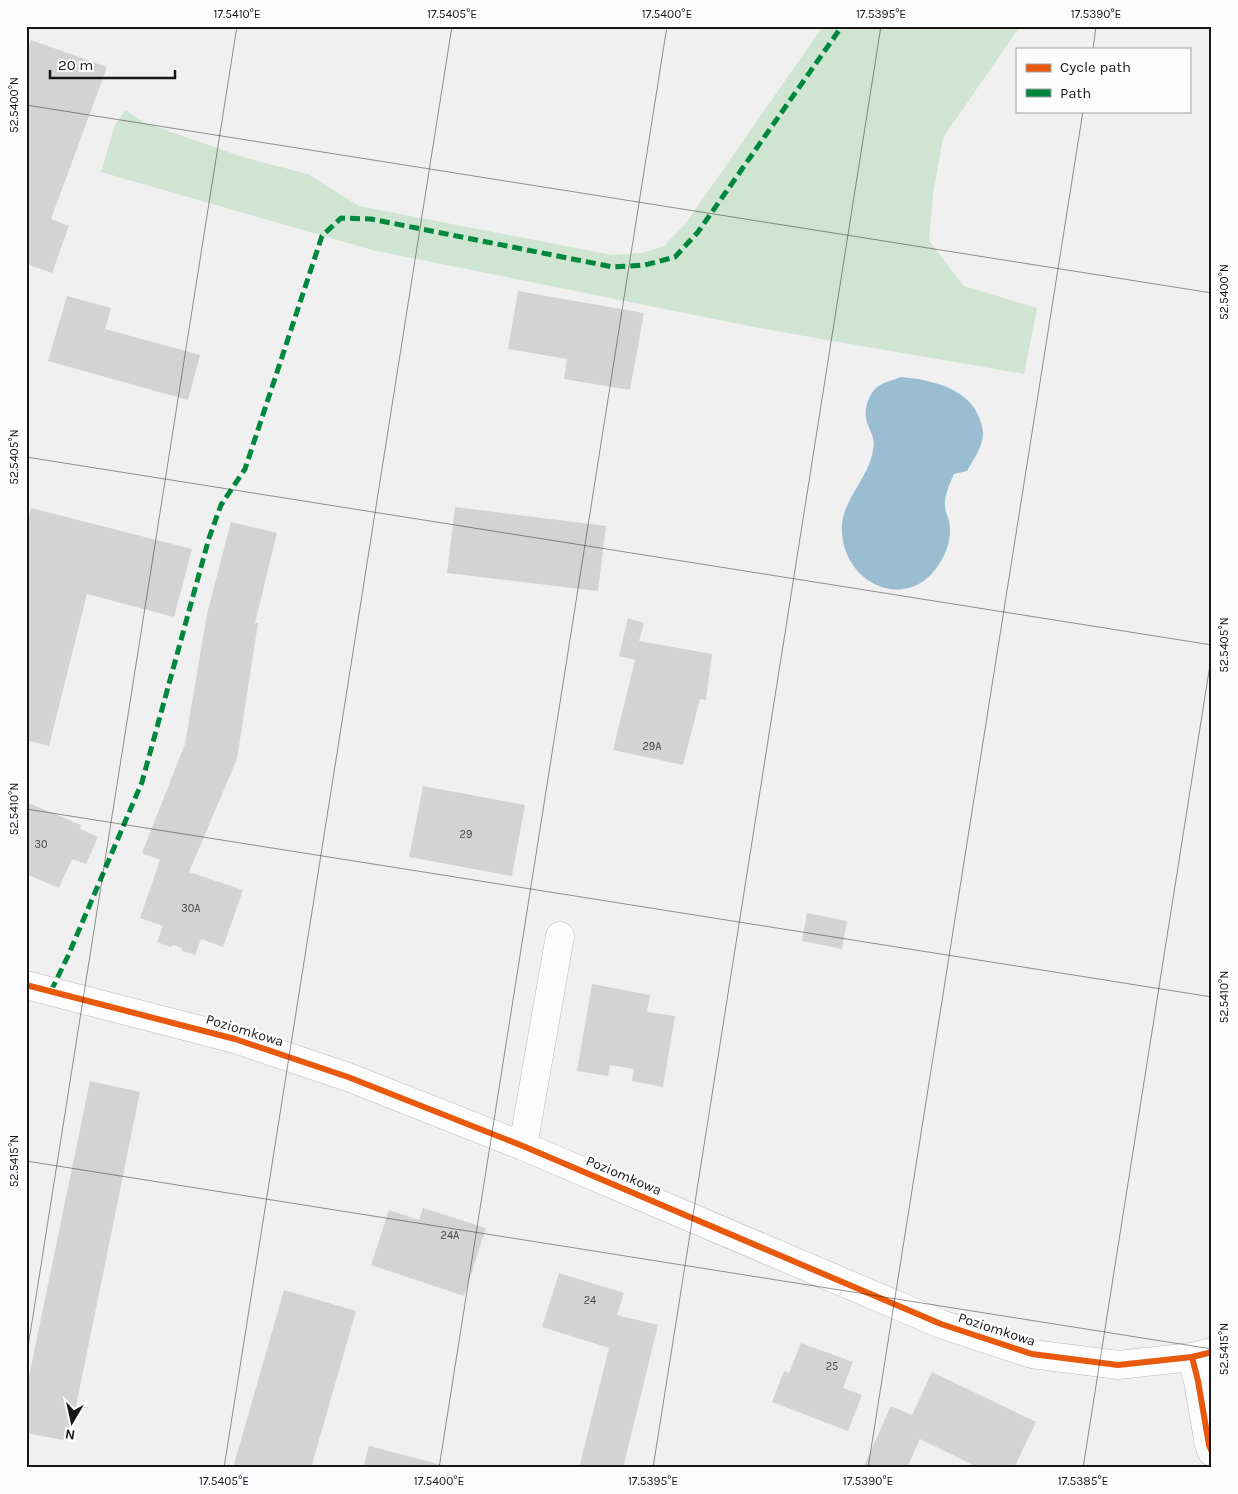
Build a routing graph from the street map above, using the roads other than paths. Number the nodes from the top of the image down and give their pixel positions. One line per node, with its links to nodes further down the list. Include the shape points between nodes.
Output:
1 (560, 936): 3 (street)
2 (26, 985): 3 (street, Poziomkowa, via 235,1039 348,1077)
3 (523, 1146): 4 (street, Poziomkowa, via 941,1324 1032,1354 1118,1365)
4 (1202, 1355): 5 (street, via 1198,1381 1208,1445)
5 (1212, 1452)

